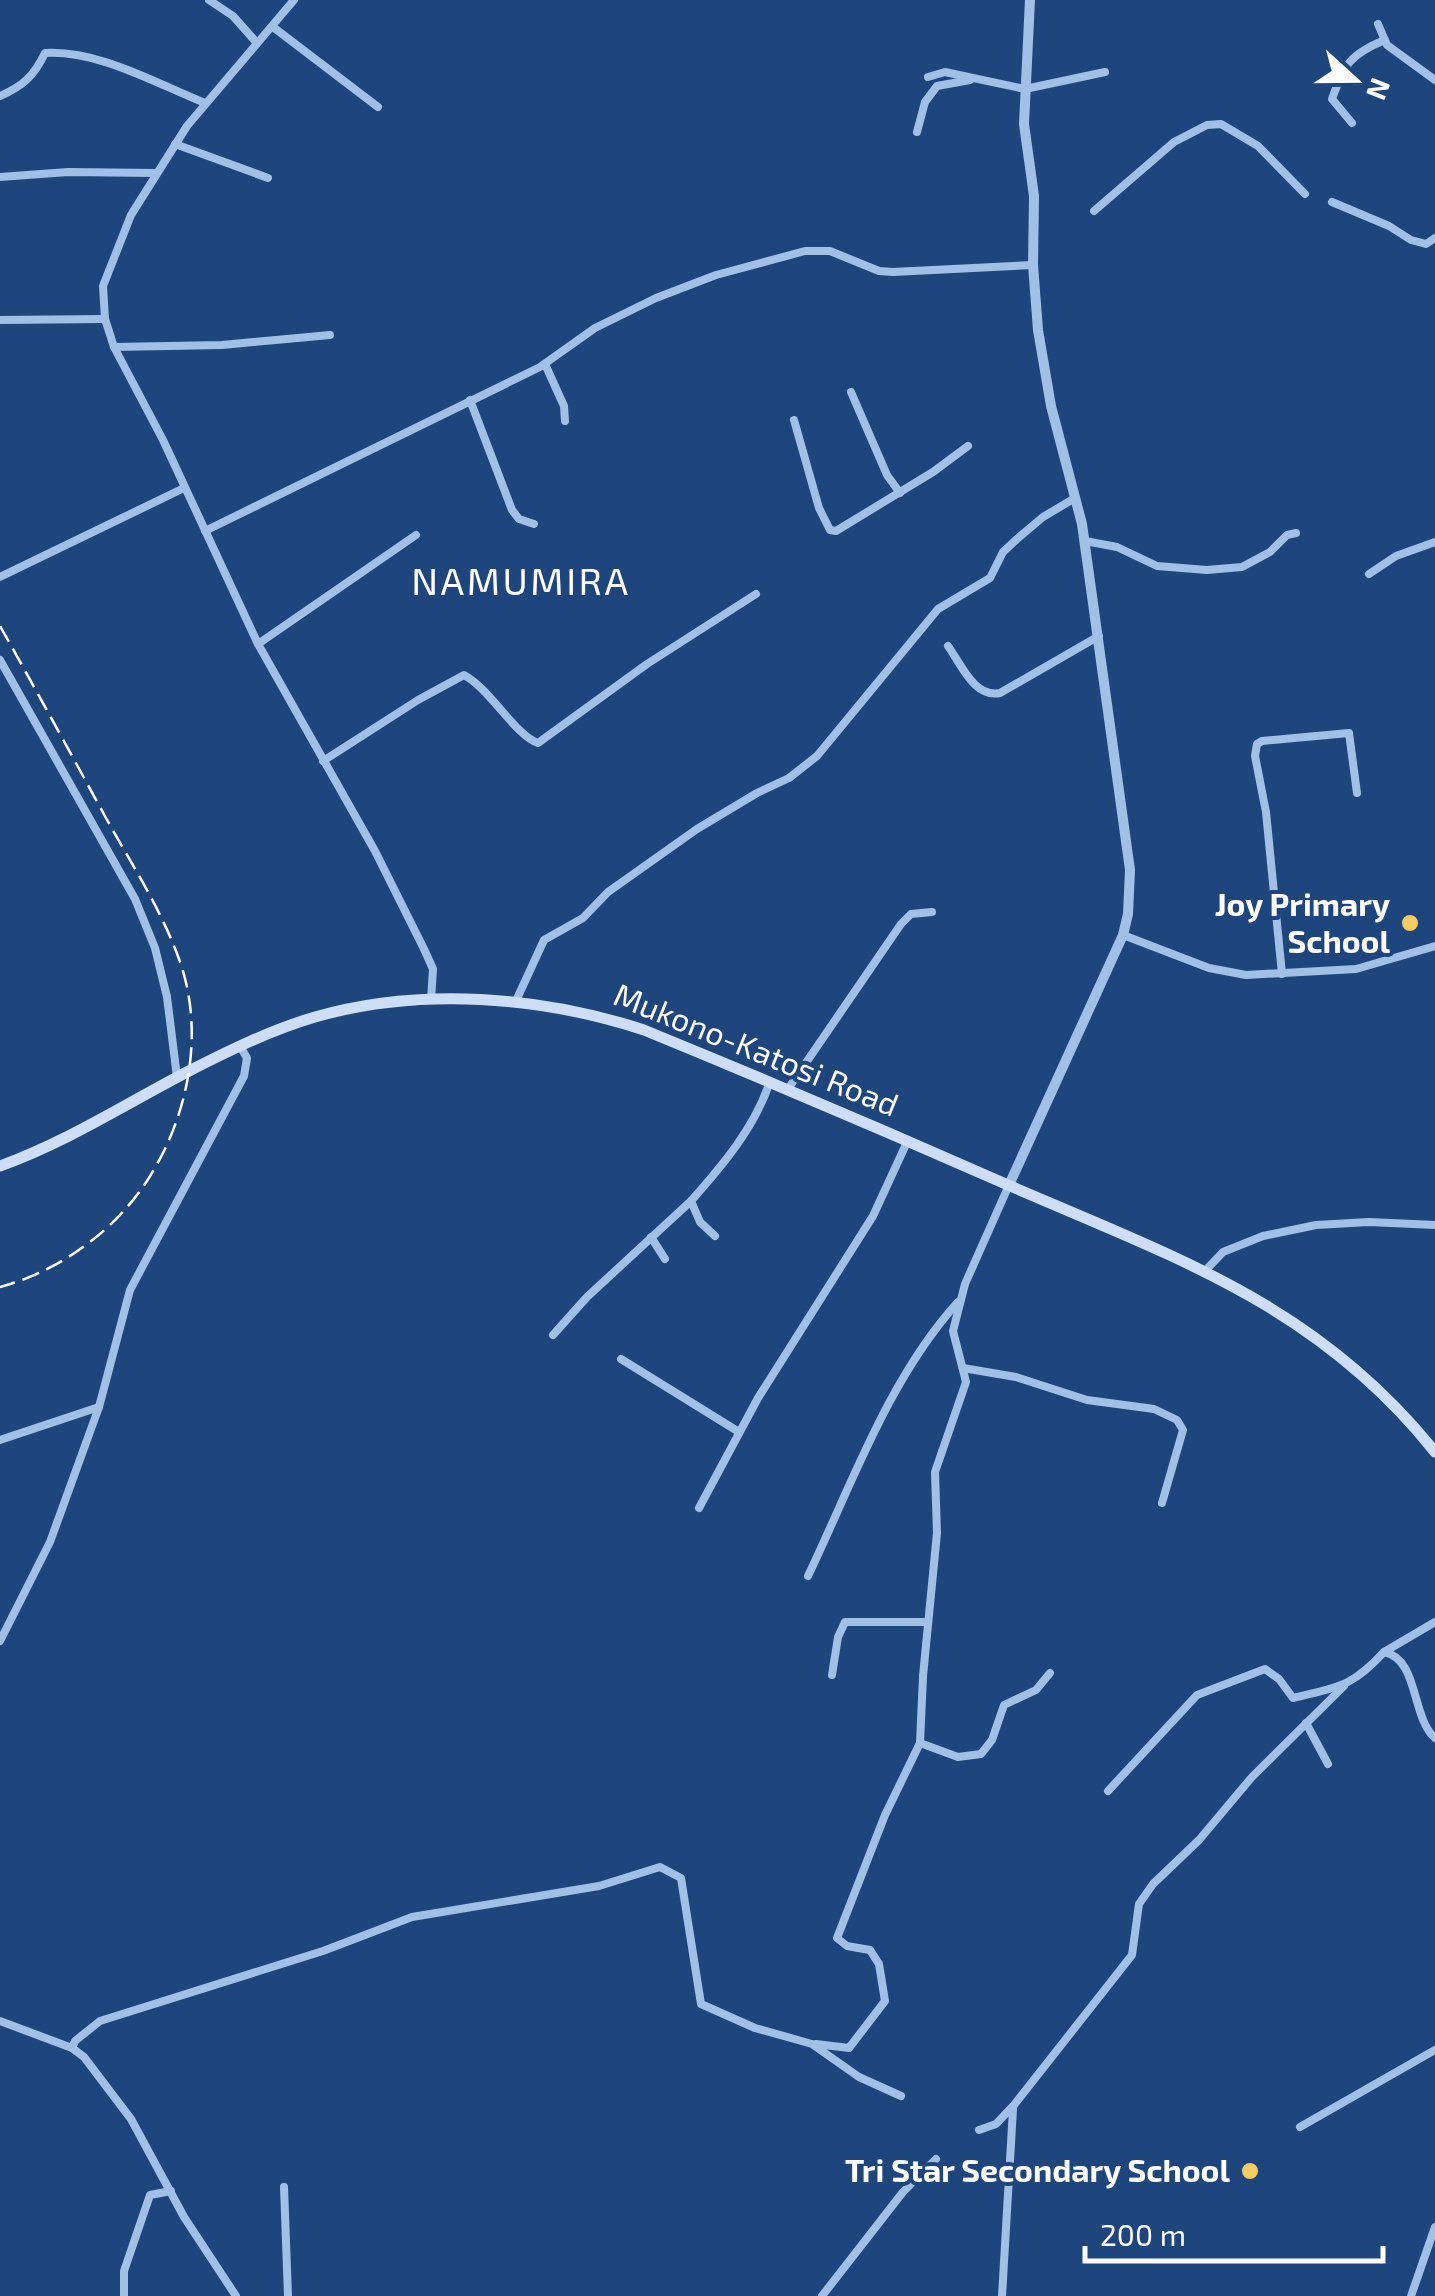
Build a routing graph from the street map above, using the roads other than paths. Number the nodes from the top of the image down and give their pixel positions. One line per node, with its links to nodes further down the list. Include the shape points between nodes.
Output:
1 (209, 0): 7 (street)
2 (294, 0): 5 (street)
3 (1030, 0): 12 (street)
4 (1378, 24): 6 (street)
5 (274, 27): 7 (street); 15 (street)
6 (1384, 40): 11 (street); 16 (street, via 1343,68 1332,99)
7 (257, 44): 14 (street)
8 (1105, 72): 12 (street)
9 (928, 77): 10 (street, via 945,72)
10 (970, 80): 12 (street); 17 (street, via 938,86 925,102)
11 (1435, 80)
12 (1025, 89): 26 (street)
13 (0, 96): 14 (street, via 35,74 44,53 60,52 90,57)
14 (204, 102): 18 (street)
15 (378, 107)
16 (1352, 123)
17 (917, 132)
18 (175, 144): 19 (street); 21 (street)
19 (156, 173): 20 (street); 27 (street, via 109,266)
20 (0, 178)
21 (268, 178)
22 (1305, 194): 24 (street, via 1258,146 1221,124 1208,125 1174,142)
23 (1332, 202): 25 (street, via 1411,240 1426,244)
24 (1094, 211)
25 (1435, 238)
26 (1033, 265): 31 (street, via 894,272 830,250 805,250 656,298 595,328); 39 (street, via 1043,370)
27 (105, 319): 28 (street); 30 (street)
28 (0, 320)
29 (330, 334): 30 (street)
30 (114, 347): 37 (street)
31 (545, 364): 33 (street); 35 (street)
32 (850, 392): 38 (street)
33 (470, 400): 40 (street, via 512,510); 41 (street)
34 (794, 420): 38 (street, via 830,530)
35 (565, 421)
36 (968, 446): 38 (street)
37 (184, 488): 41 (street); 47 (street)
38 (900, 493)
39 (1075, 498): 44 (street); 60 (street, via 1017,538 990,578 938,610 817,756 697,829 583,918 544,940)
40 (534, 524)
41 (205, 530): 50 (street)
42 (1296, 533): 44 (street, via 1254,562 1207,570 1157,566)
43 (416, 535): 50 (street)
44 (1085, 540): 49 (street)
45 (1435, 542): 46 (street)
46 (1370, 574)
47 (0, 577)
48 (756, 594): 53 (street, via 538,743 464,675)
49 (1100, 636): 51 (street, via 992,695 978,689); 56 (street, via 1130,870)
50 (258, 644): 53 (street)
51 (948, 646)
52 (0, 660): 62 (street, via 135,900 167,997)
53 (323, 761): 59 (street, via 433,969)
54 (1358, 793): 58 (street, via 1349,733 1257,744)
55 (932, 912): 64 (street, via 911,914 900,924)
56 (1123, 934): 58 (street, via 1209,968); 67 (street)
57 (1435, 946): 58 (street, via 1356,970)
58 (1282, 974)
59 (431, 1000): 60 (main road, Mukono-Katosi Road); 61 (main road, Mukono-Katosi Road, via 350,1008)
60 (515, 1003): 63 (main road, Mukono-Katosi Road, via 605,1017)
61 (240, 1046): 62 (main road, Mukono-Katosi Road); 78 (street, via 244,1076 130,1290)
62 (177, 1077): 66 (main road, Mukono-Katosi Road)
63 (770, 1082): 64 (main road, Mukono-Katosi Road); 68 (street, via 734,1147)
64 (788, 1089): 65 (main road, Mukono-Katosi Road)
65 (908, 1140): 67 (main road, Mukono-Katosi Road); 79 (street, via 873,1216)
66 (0, 1166)
67 (1009, 1184): 73 (main road, Mukono-Katosi Road); 74 (street)
68 (690, 1200): 70 (street); 71 (street)
69 (1435, 1226): 73 (street, via 1316,1225 1224,1252)
70 (714, 1236)
71 (651, 1237): 72 (street); 75 (street)
72 (665, 1259)
73 (1204, 1272): 81 (main road, Mukono-Katosi Road, via 1321,1340)
74 (962, 1299): 77 (street, via 953,1331); 84 (street, via 910,1368)
75 (553, 1335)
76 (621, 1359): 79 (street)
77 (962, 1368): 82 (street, via 1170,1414 1183,1430); 85 (street, via 966,1382 934,1472 937,1533)
78 (99, 1406): 80 (street); 87 (street, via 50,1542)
79 (739, 1432): 83 (street)
80 (0, 1440)
81 (1435, 1452)
82 (1162, 1503)
83 (698, 1508)
84 (808, 1576)
85 (927, 1622): 90 (street, via 845,1622); 94 (street)
86 (1435, 1622): 88 (street)
87 (0, 1641)
88 (1384, 1652): 91 (street); 93 (street, via 1403,1664 1426,1730)
89 (1050, 1673): 94 (street, via 1036,1690 1004,1704 981,1754 958,1756)
90 (832, 1675)
91 (1344, 1686): 92 (street); 96 (street, via 1292,1698 1264,1669 1207,1690)
92 (1306, 1722): 95 (street); 102 (street, via 1143,1896 1132,1955)
93 (1435, 1738)
94 (920, 1743): 98 (street, via 838,1938 870,1950 885,2001 850,2048)
95 (1328, 1764)
96 (1108, 1790)
97 (0, 2021): 99 (street)
98 (812, 2044): 99 (street, via 700,2004 681,1878 660,1867 600,1886 412,1917 323,1952 100,2021); 101 (street)
99 (72, 2048): 107 (street, via 131,2119)
100 (1435, 2050): 103 (street)
101 (902, 2096)
102 (1014, 2105): 104 (street); 113 (street)
103 (1300, 2127)
104 (979, 2130)
105 (936, 2159): 112 (street)
106 (284, 2187): 111 (street)
107 (171, 2192): 109 (street, via 150,2195 124,2271); 110 (street)
108 (1435, 2227): 114 (street)
109 (124, 2296)
110 (236, 2296)
111 (288, 2296)
112 (822, 2296)
113 (1002, 2296)
114 (1412, 2296)

